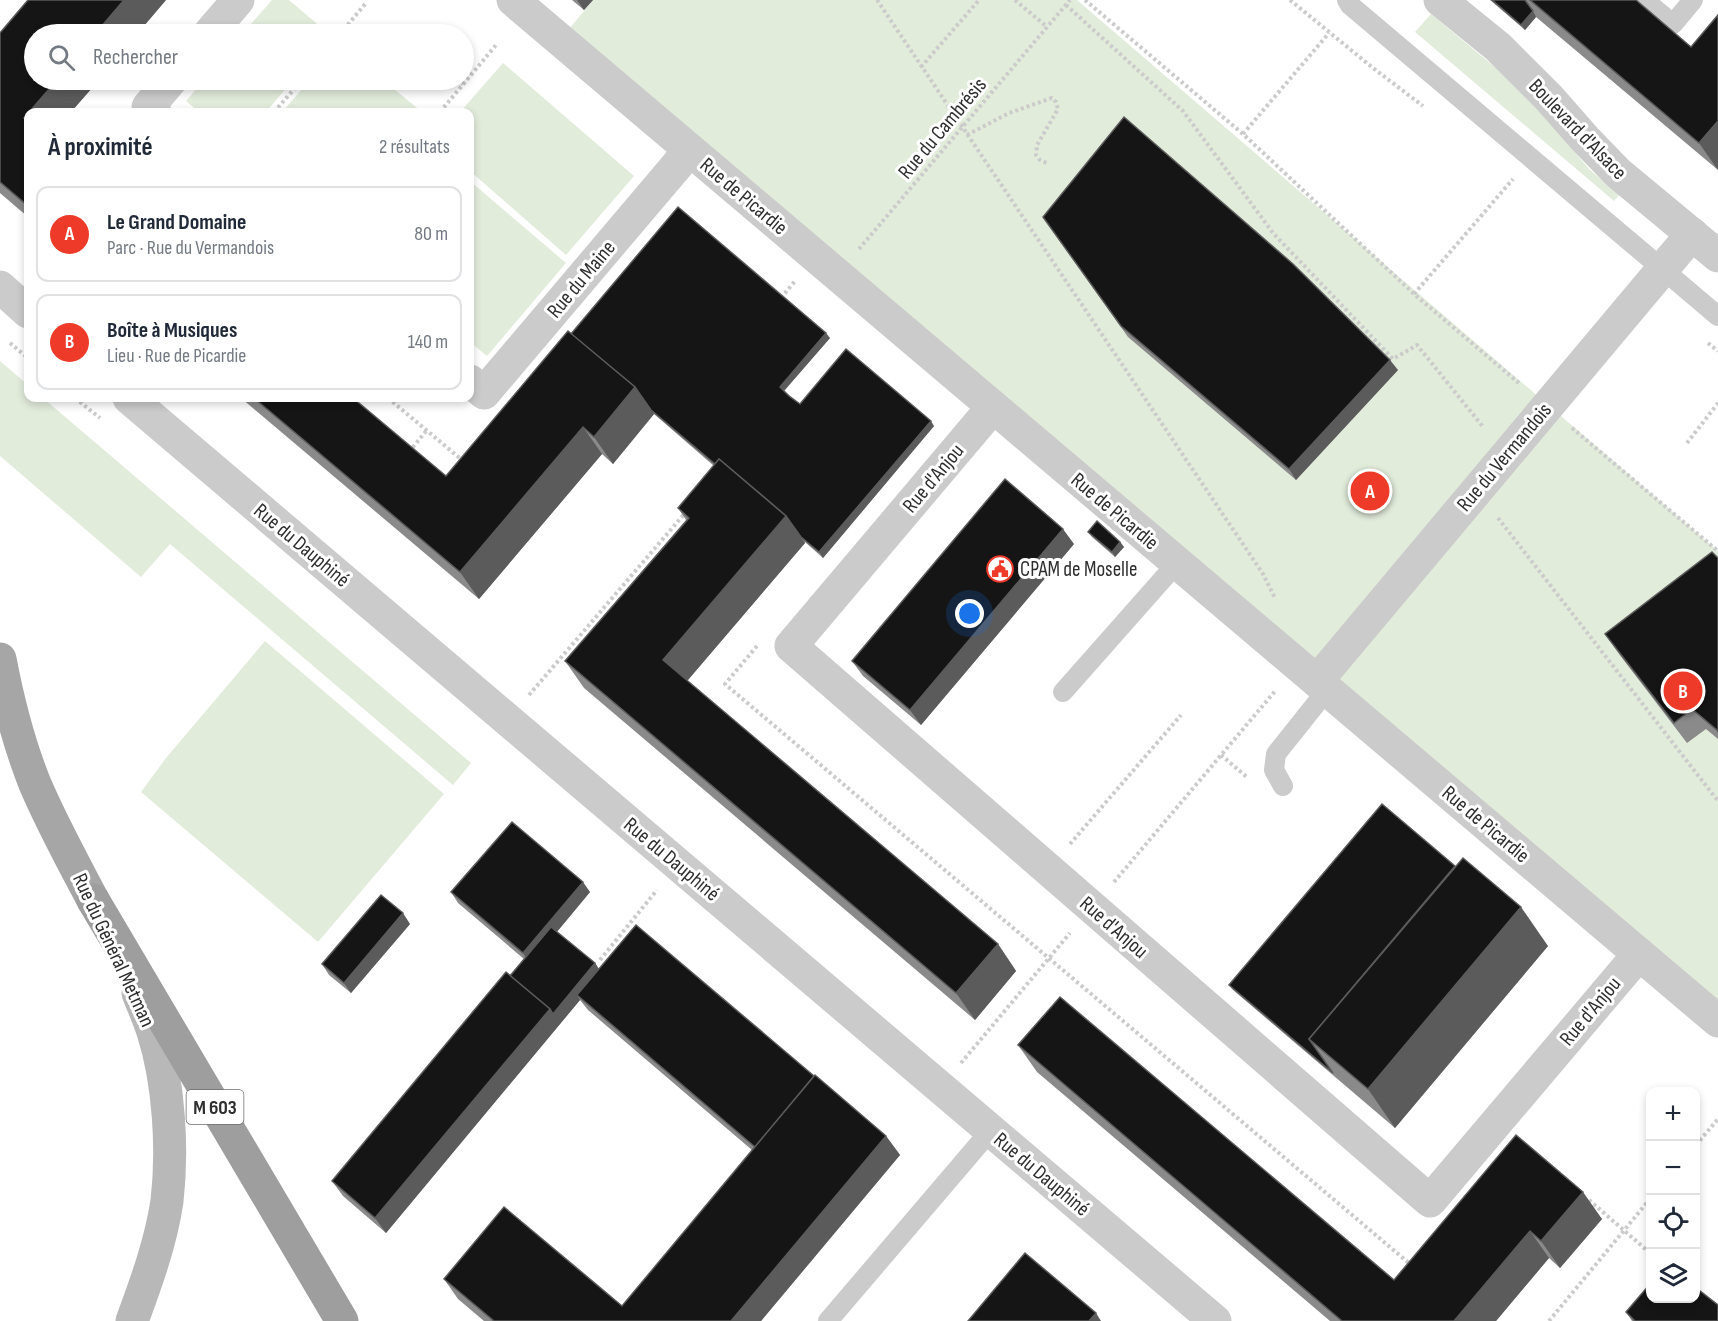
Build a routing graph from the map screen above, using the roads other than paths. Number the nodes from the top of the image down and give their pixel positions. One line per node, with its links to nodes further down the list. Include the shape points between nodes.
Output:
1 (238, 0): 7 (street)
2 (513, 0): 10 (street, Rue de Picardie)
3 (1347, 0): 13 (lane)
4 (1440, 0): 11 (street, Boulevard d'Alsace, via 1498,47 1618,173)
5 (1644, 0): 6 (lane, via 1673,24)
6 (1693, 0)
7 (218, 24)
8 (162, 90): 9 (street)
9 (149, 108)
10 (690, 150): 17 (street, Rue du Maine, via 484,393); 19 (street, Rue de Picardie)
11 (1692, 234): 12 (street, Boulevard d'Alsace); 13 (street, Rue du Vermandois)
12 (1718, 256)
13 (1662, 270): 16 (lane); 22 (street, Rue du Vermandois, via 1476,490)
14 (0, 287): 15 (street)
15 (24, 308)
16 (1718, 316)
17 (474, 384)
18 (134, 402): 28 (street, Rue du Dauphiné)
19 (993, 407): 20 (street, Rue de Picardie); 26 (street, Rue d'Anjou, via 791,646 1430,1201)
20 (1177, 563): 22 (street, Rue de Picardie); 23 (lane)
21 (0, 659): 25 (main road, Rue du Général Metman / M 603, via 35,784)
22 (1322, 685): 24 (lane, via 1276,754 1274,770); 26 (street, Rue de Picardie)
23 (1063, 692)
24 (1283, 786)
25 (93, 900): 29 (main road, Rue du Général Metman, via 138,991 153,1032 167,1104 167,1201); 30 (highway, M 603)
26 (1639, 954): 27 (street, Rue de Picardie)
27 (1718, 1021)
28 (991, 1130): 31 (lane); 32 (street, Rue du Dauphiné)
29 (132, 1321)
30 (342, 1321)
31 (828, 1321)
32 (1215, 1321)

